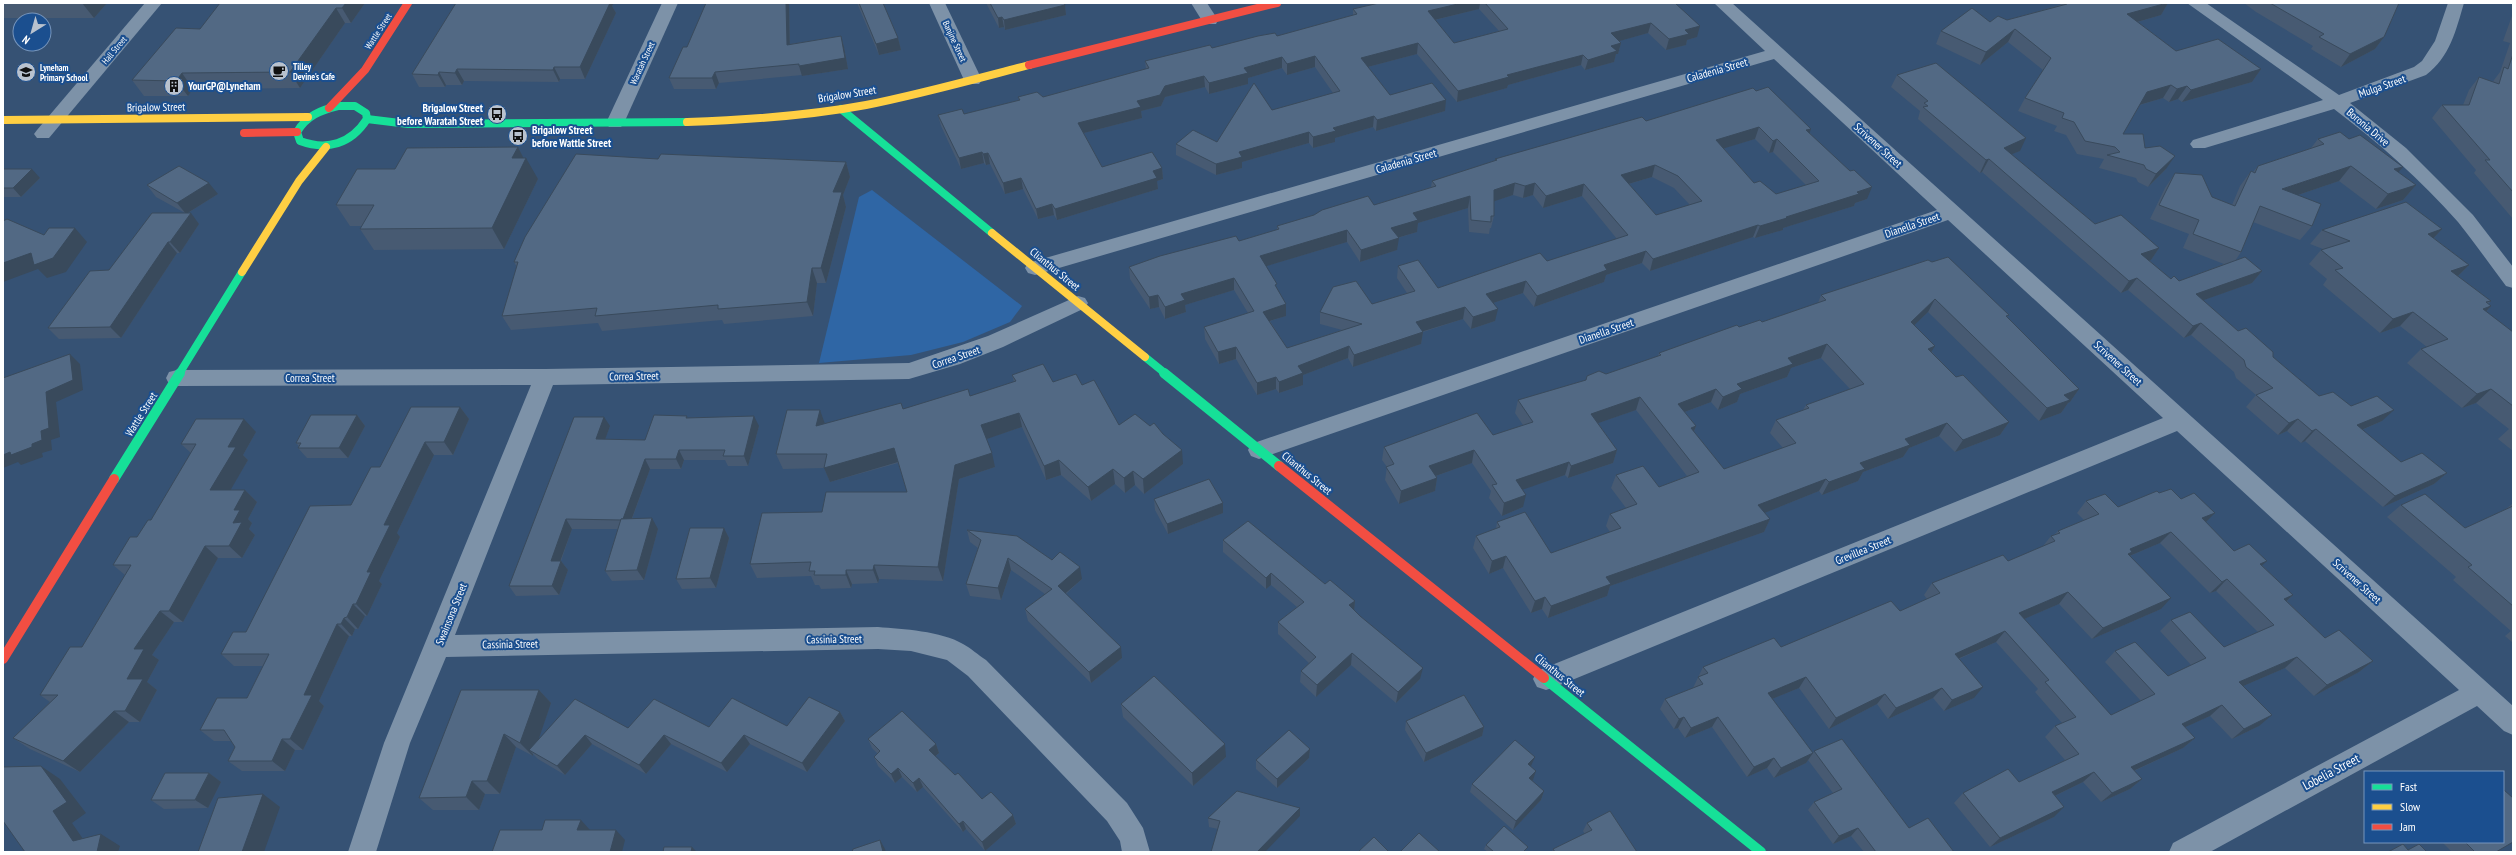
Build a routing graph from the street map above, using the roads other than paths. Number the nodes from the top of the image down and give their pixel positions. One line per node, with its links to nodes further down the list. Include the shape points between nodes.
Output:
1 (154, 3): 23 (street, Hall Street)
2 (408, 3): 12 (street, Wattle Street)
3 (670, 3): 21 (street, Waratah Street)
4 (937, 3): 13 (street, Banjine Street)
5 (1199, 3): 10 (street)
6 (1277, 3): 10 (street, Brigalow Street)
7 (1722, 3): 11 (street, Scrivener Street)
8 (2195, 3): 14 (street, Boronia Drive)
9 (2456, 3): 14 (street, Mulga Street, via 2440,50 2429,66 2408,77)
10 (1210, 20): 13 (street, Brigalow Street)
11 (1778, 53): 33 (street, Scrivener Street); 34 (street, Caladenia Street)
12 (365, 70): 15 (street, Wattle Street); 16 (street, Wattle Street)
13 (973, 80): 17 (street, Brigalow Street)
14 (2337, 102): 29 (street, Mulga Street); 35 (street, Boronia Drive, via 2439,190 2460,212)
15 (355, 106): 16 (street); 19 (street, via 362,109)
16 (329, 108): 18 (street)
17 (841, 109): 21 (street, Brigalow Street, via 728,120); 34 (street, Clianthus Street)
18 (308, 117): 23 (street, Brigalow Street); 25 (street)
19 (367, 119): 22 (street, Brigalow Street); 28 (street)
20 (3, 120): 23 (street, Brigalow Street)
21 (615, 123): 22 (street, Brigalow Street)
22 (408, 124): 24 (street, Brigalow Street)
23 (48, 130)
24 (381, 130)
25 (297, 132): 26 (street); 30 (street, via 297,137 304,147)
26 (231, 133)
27 (367, 134): 28 (street)
28 (353, 137): 30 (street)
29 (2199, 144)
30 (326, 146): 32 (street, Wattle Street)
31 (302, 161): 32 (street, Wattle Street)
32 (300, 181): 37 (street, Wattle Street)
33 (1952, 212): 39 (street, Scrivener Street); 40 (street, Dianella Street)
34 (1035, 268): 36 (street, Clianthus Street)
35 (2513, 281)
36 (1078, 303): 38 (street, Correa Street, via 978,350 943,363 909,371); 40 (street, Clianthus Street)
37 (177, 378): 38 (street, Correa Street); 42 (street, Wattle Street)
38 (544, 378): 41 (street, Swainsona Street)
39 (2181, 420): 43 (street, Grevillea Street); 44 (street, Scrivener Street)
40 (1259, 450): 43 (street, Clianthus Street)
41 (438, 646): 46 (street, Swainsona Street, via 397,743); 47 (street, Cassinia Street, via 878,638 911,640 954,651 977,668 1117,812 1133,837)
42 (3, 659)
43 (1546, 679): 48 (street, Clianthus Street)
44 (2479, 692): 45 (street, Scrivener Street); 49 (street, Lobelia Street)
45 (2513, 723)
46 (362, 852)
47 (1136, 852)
48 (1761, 852)
49 (2182, 852)

